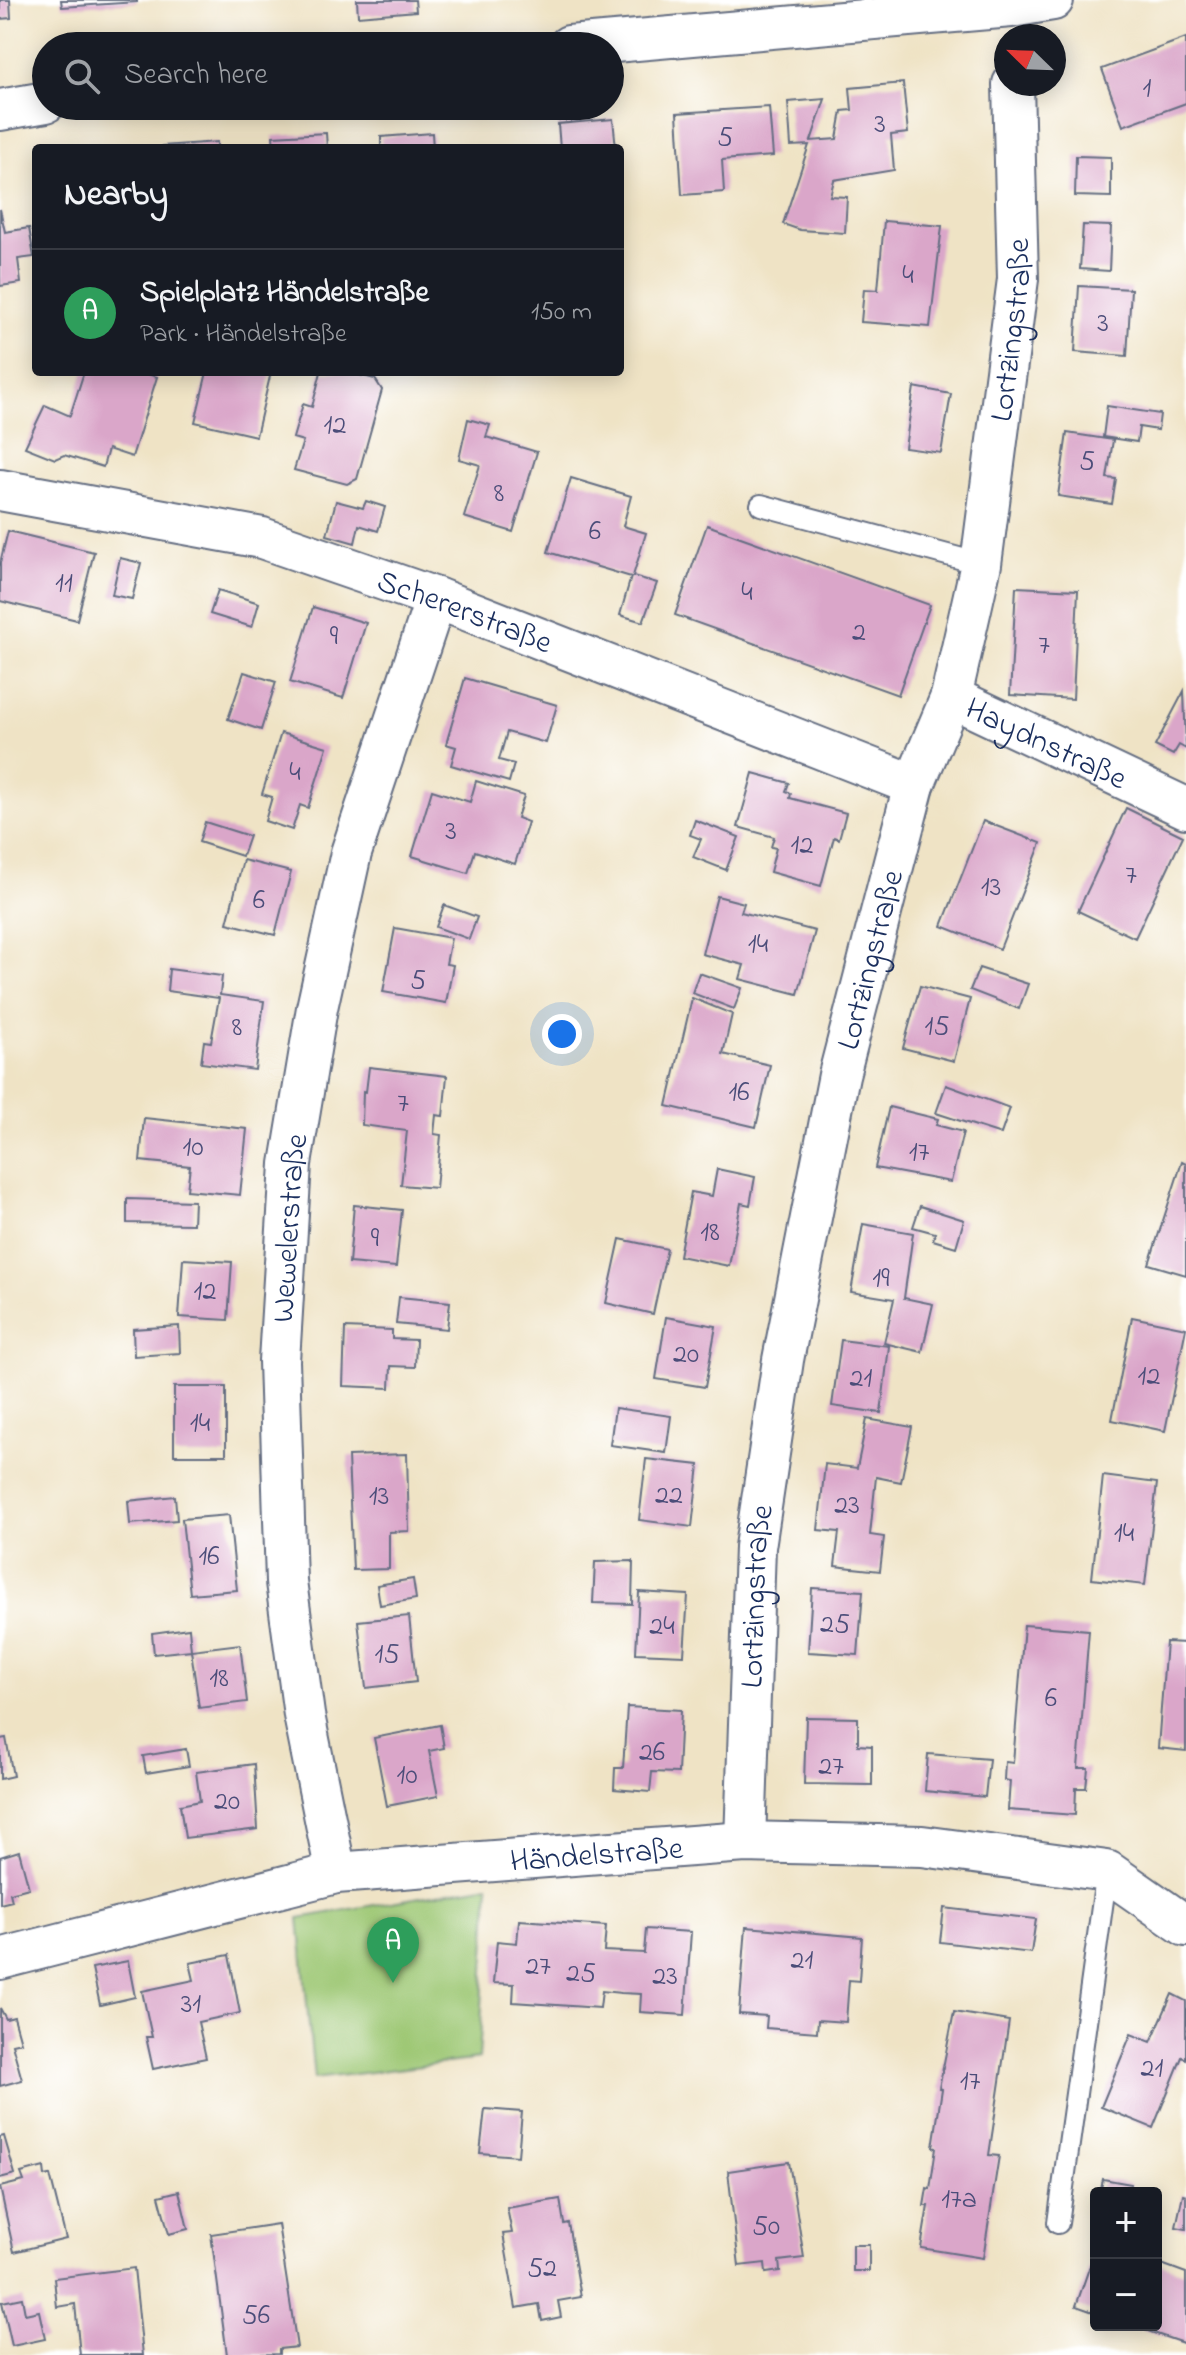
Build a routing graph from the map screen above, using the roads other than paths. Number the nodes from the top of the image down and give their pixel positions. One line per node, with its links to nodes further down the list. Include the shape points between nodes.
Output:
1 (1053, 0): 2 (street)
2 (1011, 22): 3 (street)
3 (624, 43)
4 (1013, 96): 9 (street, Lortzingstraße, via 1018,279)
5 (32, 104): 6 (street)
6 (0, 110)
7 (0, 490): 10 (street, Schererstraße, via 262,538)
8 (761, 505): 9 (lane)
9 (981, 564): 11 (street, Lortzingstraße)
10 (436, 598): 12 (street, Schererstraße); 16 (street, Wewelerstraße, via 351,853 317,1008 291,1164 279,1361 286,1582 304,1715)
11 (951, 697): 12 (street, Lortzingstraße); 13 (street, Haydnstraße)
12 (914, 785): 14 (street, Lortzingstraße, via 839,1075 783,1360 755,1547)
13 (1186, 808)
14 (745, 1842): 15 (street, Händelstraße, via 922,1846); 16 (street, Händelstraße)
15 (1107, 1871): 17 (street, Händelstraße); 19 (lane)
16 (336, 1873): 18 (street, Händelstraße)
17 (1186, 1926)
18 (0, 1959)
19 (1058, 2223)

